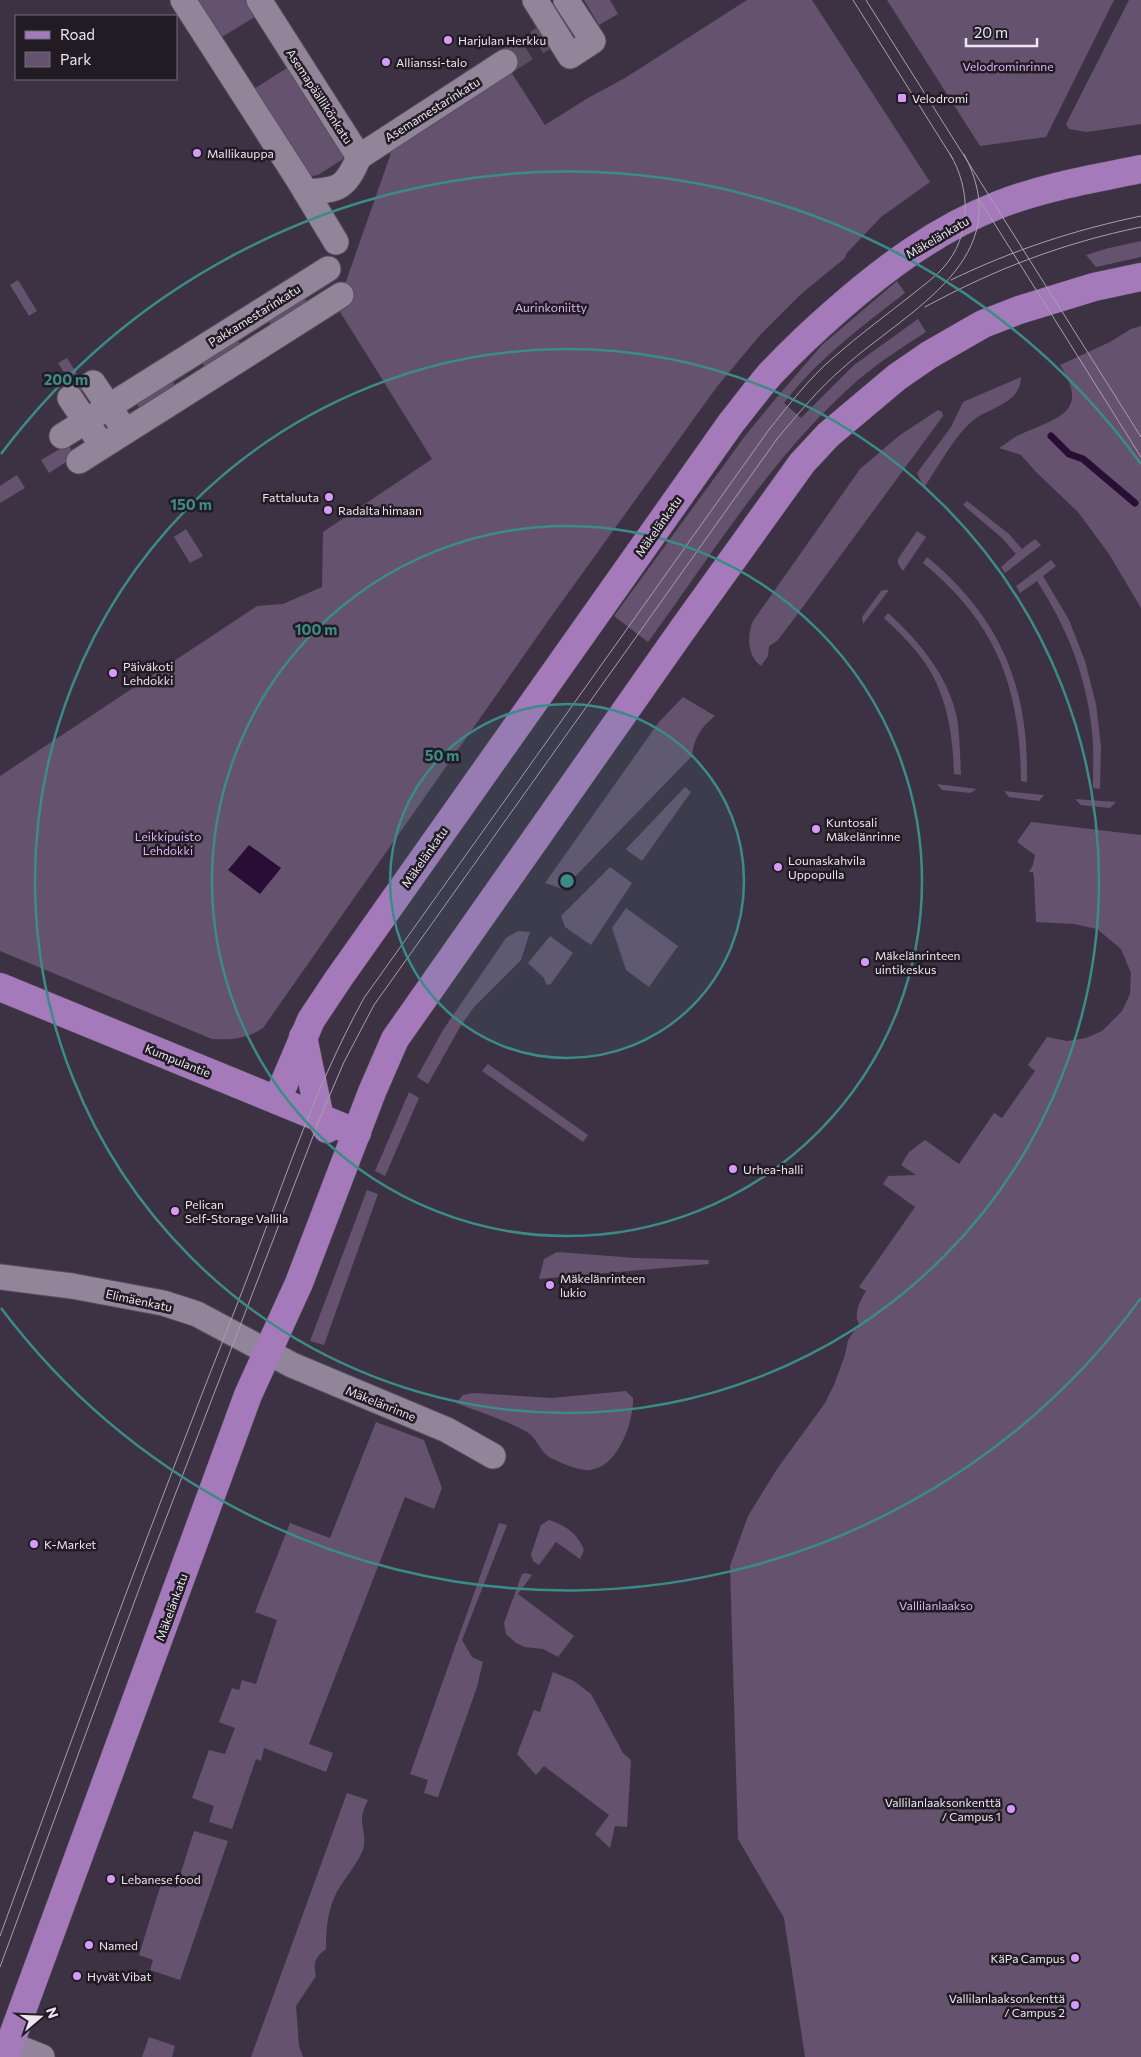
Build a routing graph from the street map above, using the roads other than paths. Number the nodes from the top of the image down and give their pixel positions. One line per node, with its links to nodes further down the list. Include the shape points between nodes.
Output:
1 (183, 0): 8 (street)
2 (258, 0): 6 (street, Asemapäällikönkatu)
3 (535, 0): 4 (street, via 552,33 570,56 593,41)
4 (566, 0)
5 (505, 62): 6 (street, Asemamestarinkatu)
6 (359, 157): 8 (street, Asemapäällikönkatu, via 351,176 342,185 332,190)
7 (1141, 169): 26 (main road, Mäkelänkatu, via 1042,191 998,205 931,239 893,263 862,289 772,373 731,423 569,651 339,978)
8 (306, 192): 9 (street)
9 (336, 242)
10 (328, 268): 13 (street, Pakkamestarinkatu)
11 (1141, 277): 29 (main road, Mäkelänkatu, via 1054,299 975,329 897,377 828,435 802,463 395,1039)
12 (341, 295): 14 (street)
13 (246, 320): 14 (street); 15 (street, Pakkamestarinkatu)
14 (262, 346): 17 (street, via 218,377)
15 (180, 362): 17 (street); 19 (street, Pakkamestarinkatu)
16 (93, 383): 19 (street)
17 (195, 388): 21 (street)
18 (70, 398): 20 (street)
19 (110, 406): 20 (street, Pakkamestarinkatu); 21 (street)
20 (85, 422): 22 (street, Pakkamestarinkatu); 23 (street)
21 (126, 432): 23 (street)
22 (62, 436)
23 (103, 446): 24 (street)
24 (79, 461)
25 (0, 987): 27 (main road, Kumpulantie)
26 (303, 1036): 27 (main road, Mäkelänkatu); 28 (main road)
27 (277, 1100): 28 (main road, Kumpulantie)
28 (320, 1118): 29 (main road, Kumpulantie); 30 (main road)
29 (357, 1133): 30 (main road, Mäkelänkatu)
30 (346, 1161): 32 (main road, Mäkelänkatu)
31 (0, 1277): 32 (street, Elimäenkatu, via 72,1286 163,1304 197,1314)
32 (268, 1353): 33 (street, Mäkelänrinne, via 447,1430); 34 (main road, Mäkelänkatu, via 246,1402)
33 (493, 1456)
34 (7, 2051): 35 (street)
35 (42, 2057)

